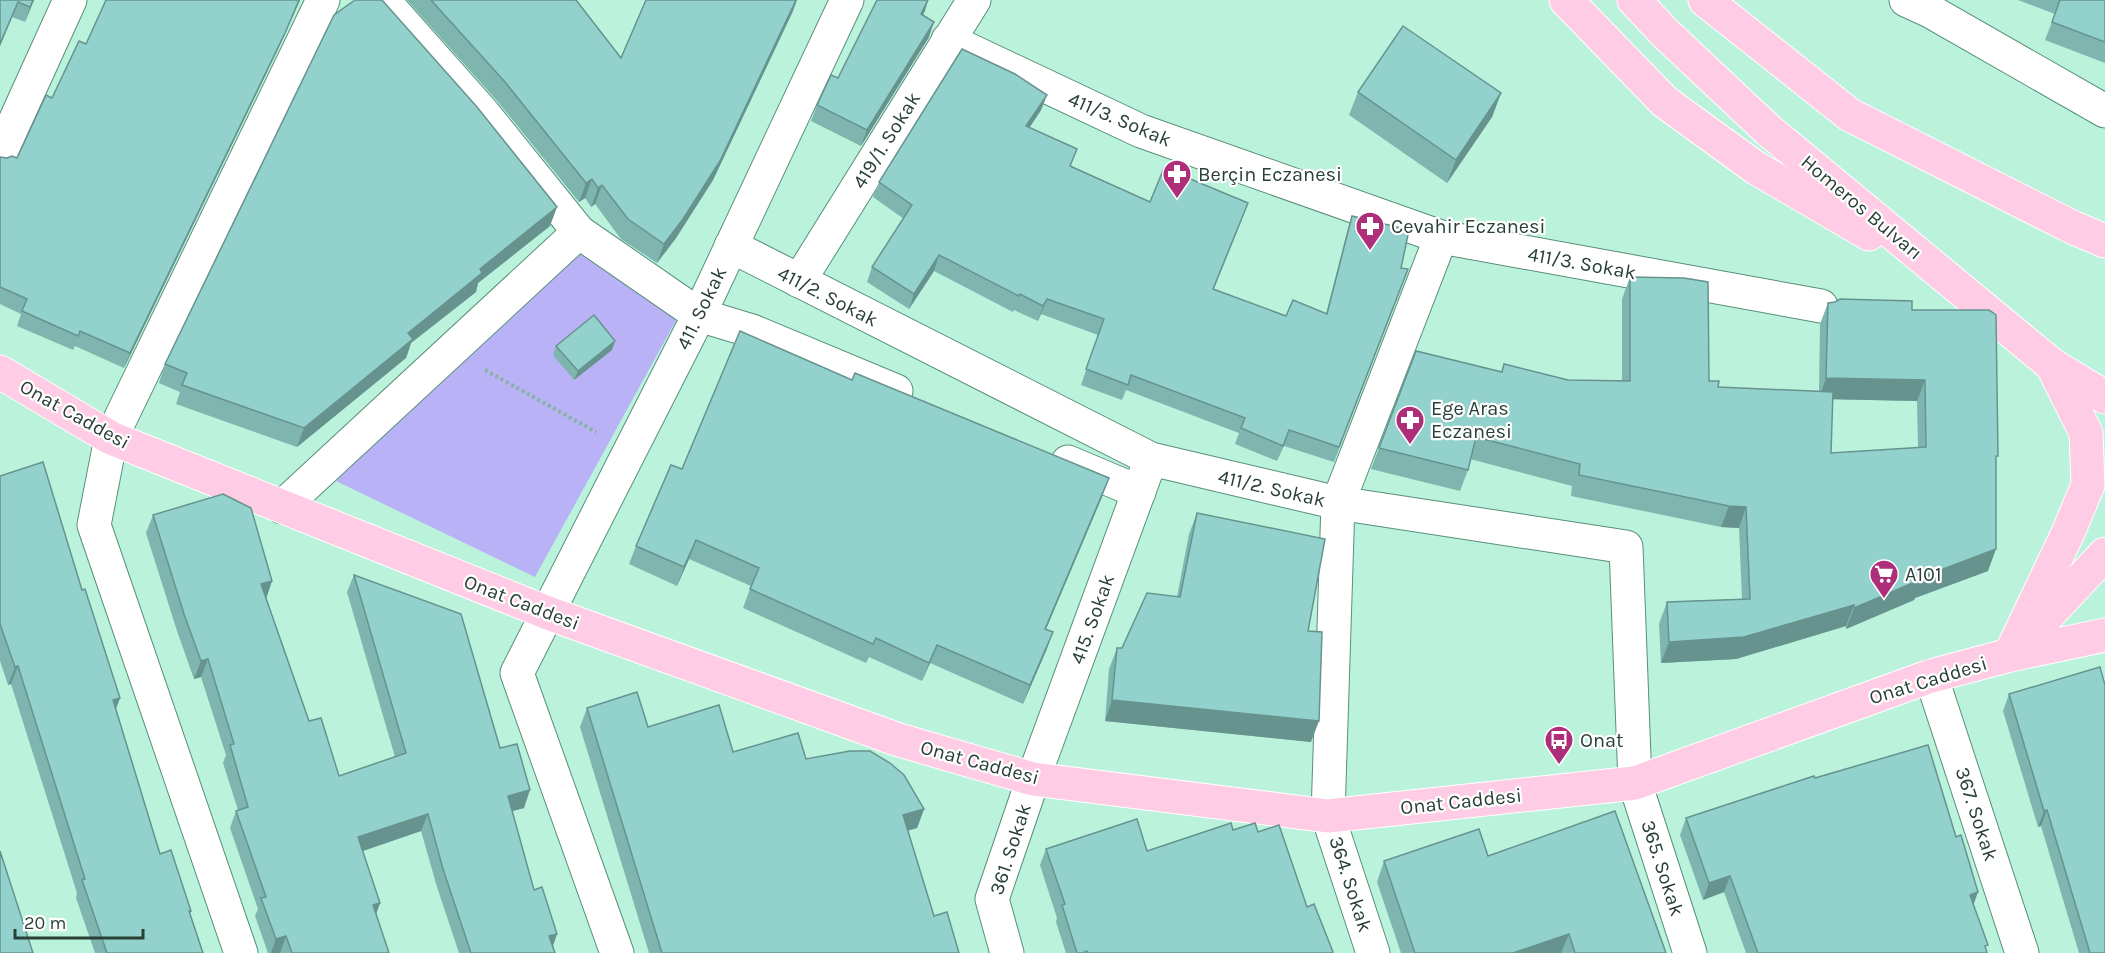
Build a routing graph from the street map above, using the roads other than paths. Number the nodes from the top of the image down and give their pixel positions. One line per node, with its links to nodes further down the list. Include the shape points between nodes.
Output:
1 (70, 0): 12 (street)
2 (323, 0): 25 (street)
3 (383, 0): 13 (street, via 484,114)
4 (847, 0): 16 (street, 411. Sokak)
5 (974, 0): 10 (street, 419/1. Sokak)
6 (1566, 0): 18 (main road, via 1665,102 1747,162)
7 (1634, 0): 18 (main road, Homeros Bulvarı, via 1767,129)
8 (1705, 0): 15 (main road, via 1850,115)
9 (1923, 4): 11 (street)
10 (948, 40): 14 (street, 411/3. Sokak, via 1141,131); 17 (street, 419/1. Sokak)
11 (2105, 111)
12 (0, 154)
13 (579, 231): 20 (street); 30 (street)
14 (1442, 237): 19 (street, 411/3. Sokak); 29 (street)
15 (2105, 241)
16 (731, 246): 17 (street, 411/2. Sokak); 20 (street, 411. Sokak)
17 (799, 281): 27 (street, 411/2. Sokak)
18 (1953, 283): 21 (main road, Homeros Bulvarı)
19 (1821, 306)
20 (699, 315): 24 (street, via 752,331); 32 (street, 411. Sokak)
21 (2052, 365): 23 (main road, Homeros Bulvarı); 34 (main road, via 2086,433 2088,485)
22 (0, 372): 25 (main road, Onat Caddesi)
23 (2105, 397)
24 (918, 400)
25 (111, 438): 30 (main road, Onat Caddesi); 39 (street, via 94,525)
26 (1040, 450): 28 (street)
27 (1151, 459): 28 (street, 415. Sokak); 29 (street, 411/2. Sokak)
28 (1139, 492): 36 (street, 415. Sokak)
29 (1338, 503): 37 (street, 411/2. Sokak, via 1626,547); 38 (street)
30 (282, 507): 32 (main road, Onat Caddesi)
31 (2105, 554): 34 (main road, Onat Caddesi)
32 (548, 613): 36 (main road, Onat Caddesi, via 896,740); 40 (street, 411. Sokak, via 517,673)
33 (2105, 635): 34 (main road, Onat Caddesi)
34 (2010, 655): 35 (main road, Onat Caddesi)
35 (1931, 676): 37 (main road, Onat Caddesi); 44 (street, 367. Sokak)
36 (1033, 779): 38 (main road, Onat Caddesi); 41 (street, 361. Sokak, via 992,899)
37 (1635, 783): 38 (main road, Onat Caddesi); 43 (street, 365. Sokak)
38 (1328, 816): 42 (street, 364. Sokak)
39 (241, 953)
40 (617, 953)
41 (1007, 953)
42 (1373, 953)
43 (1690, 953)
44 (2022, 953)

